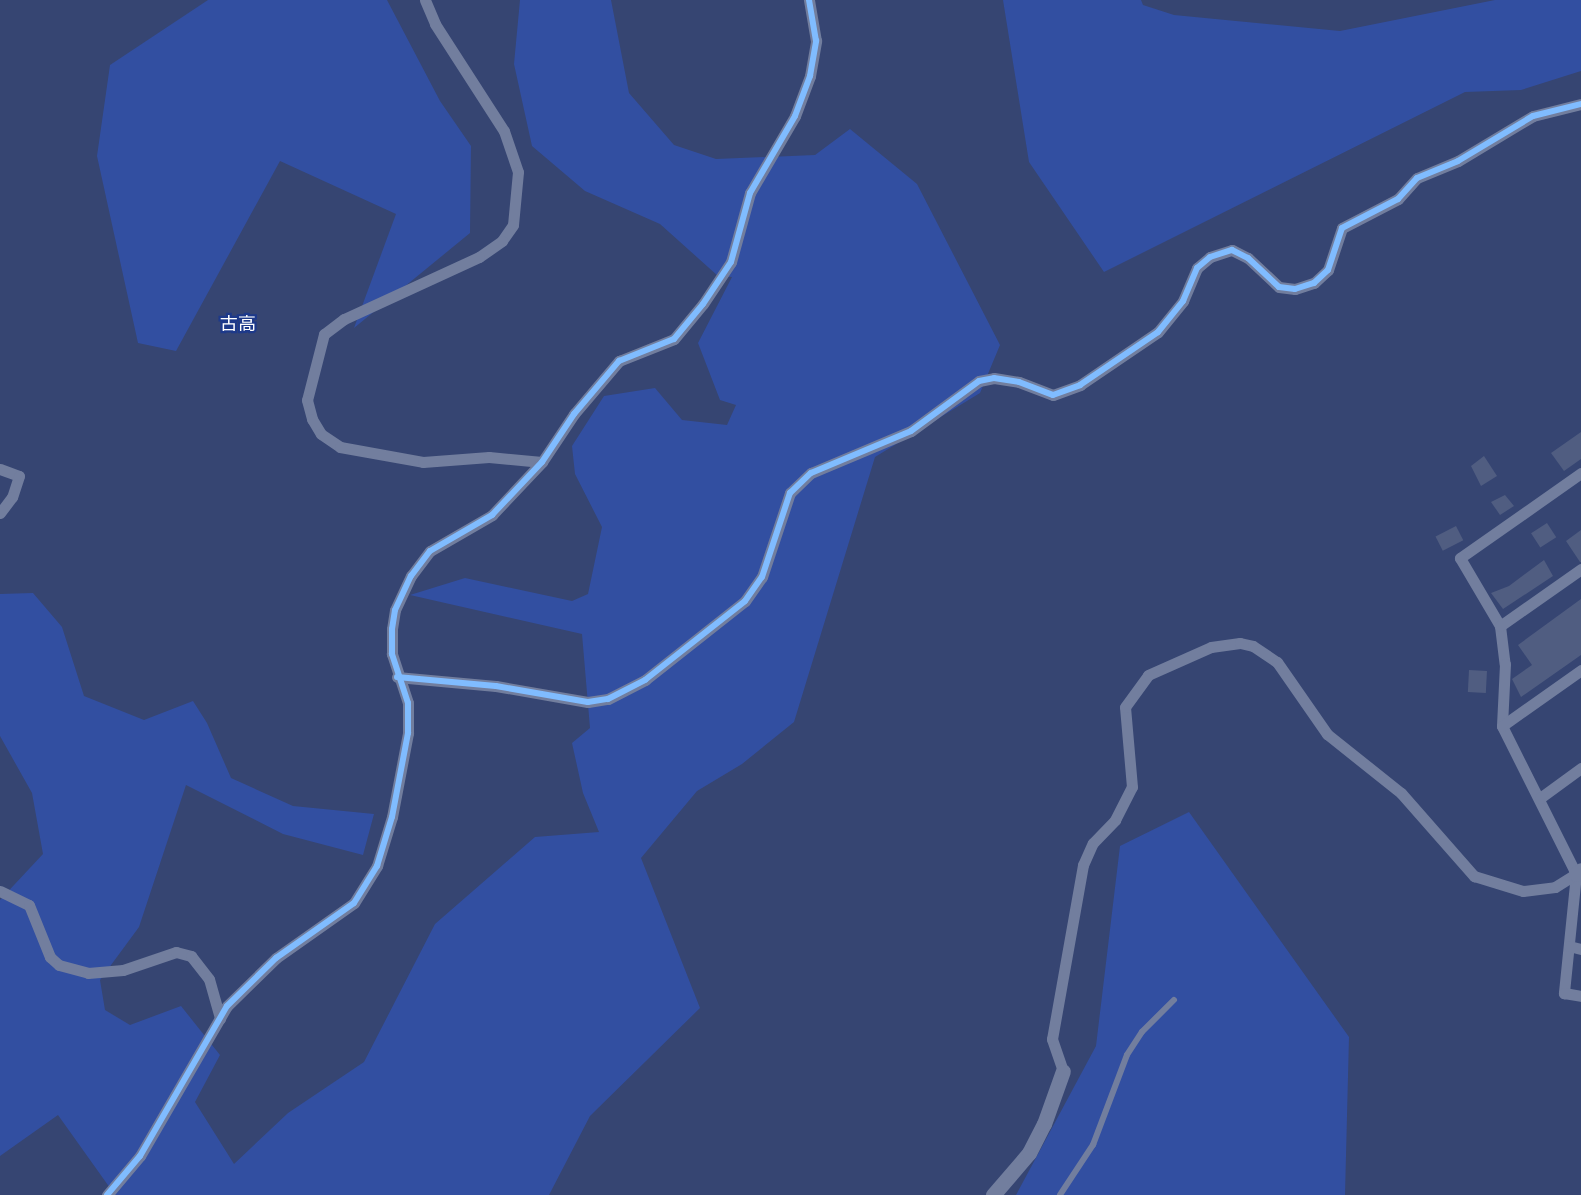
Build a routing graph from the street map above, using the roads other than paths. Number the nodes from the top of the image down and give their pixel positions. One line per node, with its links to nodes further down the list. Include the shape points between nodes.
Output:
1 (425, 0): 4 (street, via 435,24 504,131 518,172 513,225 502,241 479,257 344,319 324,334 307,400 312,419 321,434 340,447 423,462 489,457)
2 (809, 0): 4 (street, via 816,41 810,76 795,116 750,193 731,262 704,304 674,339 619,361 574,414)
3 (1581, 104): 11 (street, via 1533,116 1458,161 1416,178 1398,199 1342,228 1328,270 1314,283 1295,289 1279,287 1248,258 1232,250 1210,257 1197,268 1183,301 1158,332 1080,385 1053,395 1019,382 994,378 979,380 911,431 811,474 790,493 762,577 745,601 645,680 608,699 588,702 496,686)
4 (542, 462): 11 (street, via 492,515 430,551 411,576 395,610 392,629)
5 (0, 469): 7 (street, via 18,476 12,497)
6 (1581, 472): 9 (street, via 1460,558)
7 (0, 513)
8 (1581, 569): 9 (street)
9 (1500, 626): 12 (street, via 1505,664)
10 (1581, 670): 12 (street)
11 (397, 677): 22 (street, via 408,703 408,733 392,817 377,866 354,903 276,958)
12 (1502, 726): 14 (street)
13 (1581, 768): 14 (street)
14 (1540, 798): 15 (street)
15 (1579, 872): 17 (street); 23 (street, via 1555,887 1523,891 1474,876 1401,793 1327,734 1277,662 1253,646 1240,643 1211,647 1148,675 1125,707 1132,787 1114,820 1092,843 1082,865 1052,1039)
16 (0, 891): 22 (street, via 29,905 50,958 58,965 88,972 122,970 176,952 190,956 209,979)
17 (1577, 900): 18 (street)
18 (1569, 946): 19 (street); 20 (street, via 1564,992)
19 (1581, 949)
20 (1581, 996)
21 (1174, 1000): 26 (lane, via 1142,1032 1128,1054 1093,1145)
22 (220, 1018): 24 (street, via 140,1156)
23 (1063, 1071): 25 (street, via 1044,1124 1028,1153)
24 (108, 1195)
25 (993, 1195)
26 (1060, 1195)

